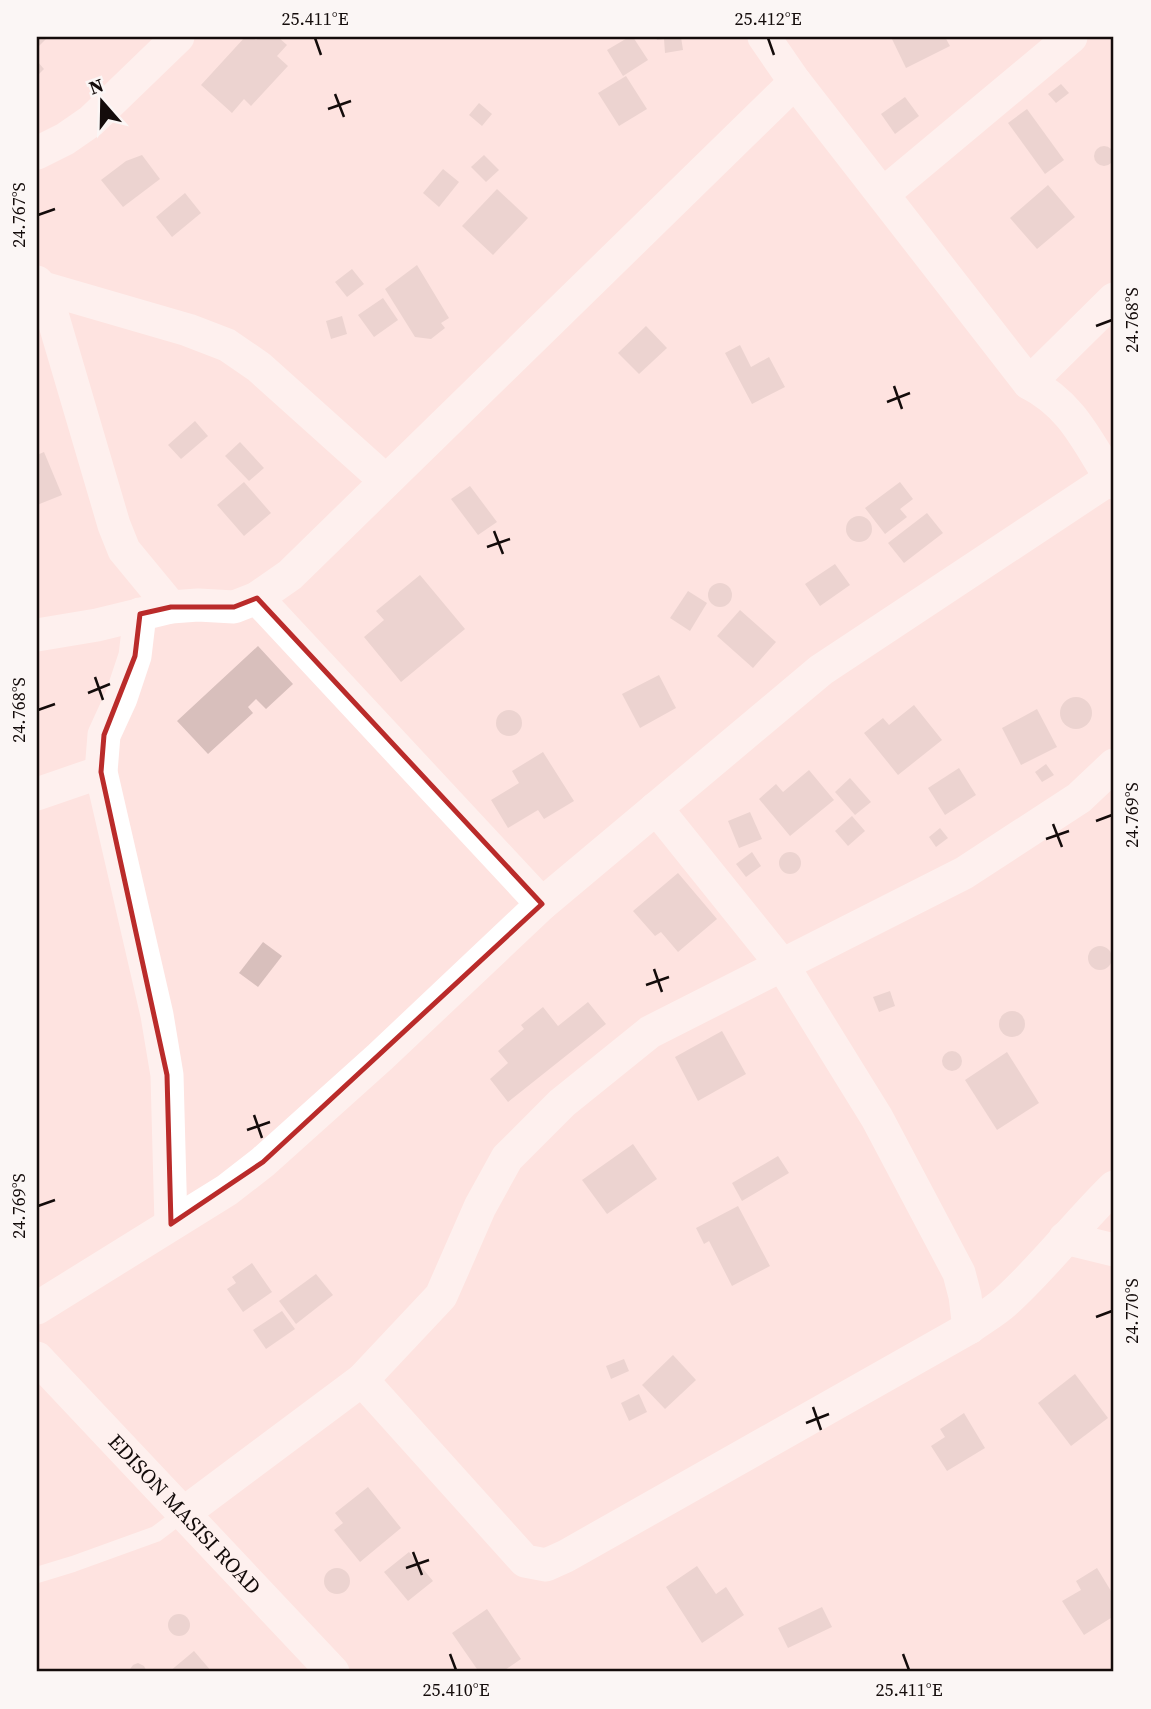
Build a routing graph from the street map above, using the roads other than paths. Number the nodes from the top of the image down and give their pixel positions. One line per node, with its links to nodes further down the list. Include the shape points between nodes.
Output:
1 (178, 37): 5 (street, via 91,121)
2 (764, 37): 4 (street)
3 (1071, 37): 6 (street)
4 (795, 82): 6 (street); 11 (street)
5 (37, 153)
6 (883, 194): 9 (street)
7 (38, 284): 11 (street, via 227,345 259,367); 13 (street, via 49,304 114,525)
8 (1114, 299): 9 (street)
9 (1029, 383): 10 (street, via 1075,420)
10 (1113, 479): 18 (street, via 821,670)
11 (386, 481): 12 (street, via 290,575)
12 (257, 598): 13 (street, via 234,607); 19 (street)
13 (155, 610): 14 (street); 16 (street, via 104,735)
14 (37, 635)
15 (1114, 765): 20 (street, via 1079,798 964,873)
16 (101, 772): 17 (street); 22 (street, via 167,1075)
17 (37, 794)
18 (656, 808): 19 (street); 20 (street)
19 (542, 904): 22 (street, via 263,1162)
20 (783, 966): 26 (street, via 877,1118 959,1273); 28 (street, via 650,1032 553,1112 507,1158 441,1296)
21 (1114, 1187): 23 (street)
22 (171, 1224): 25 (street)
23 (1065, 1238): 24 (street); 26 (street, via 1003,1304)
24 (1114, 1250)
25 (37, 1308)
26 (969, 1328): 28 (street, via 546,1565 525,1561)
27 (37, 1357): 29 (street, EDISON MASISI ROAD)
28 (362, 1380): 29 (street)
29 (184, 1513): 30 (lane, via 156,1534); 31 (street, EDISON MASISI ROAD)
30 (37, 1575)
31 (333, 1672)

